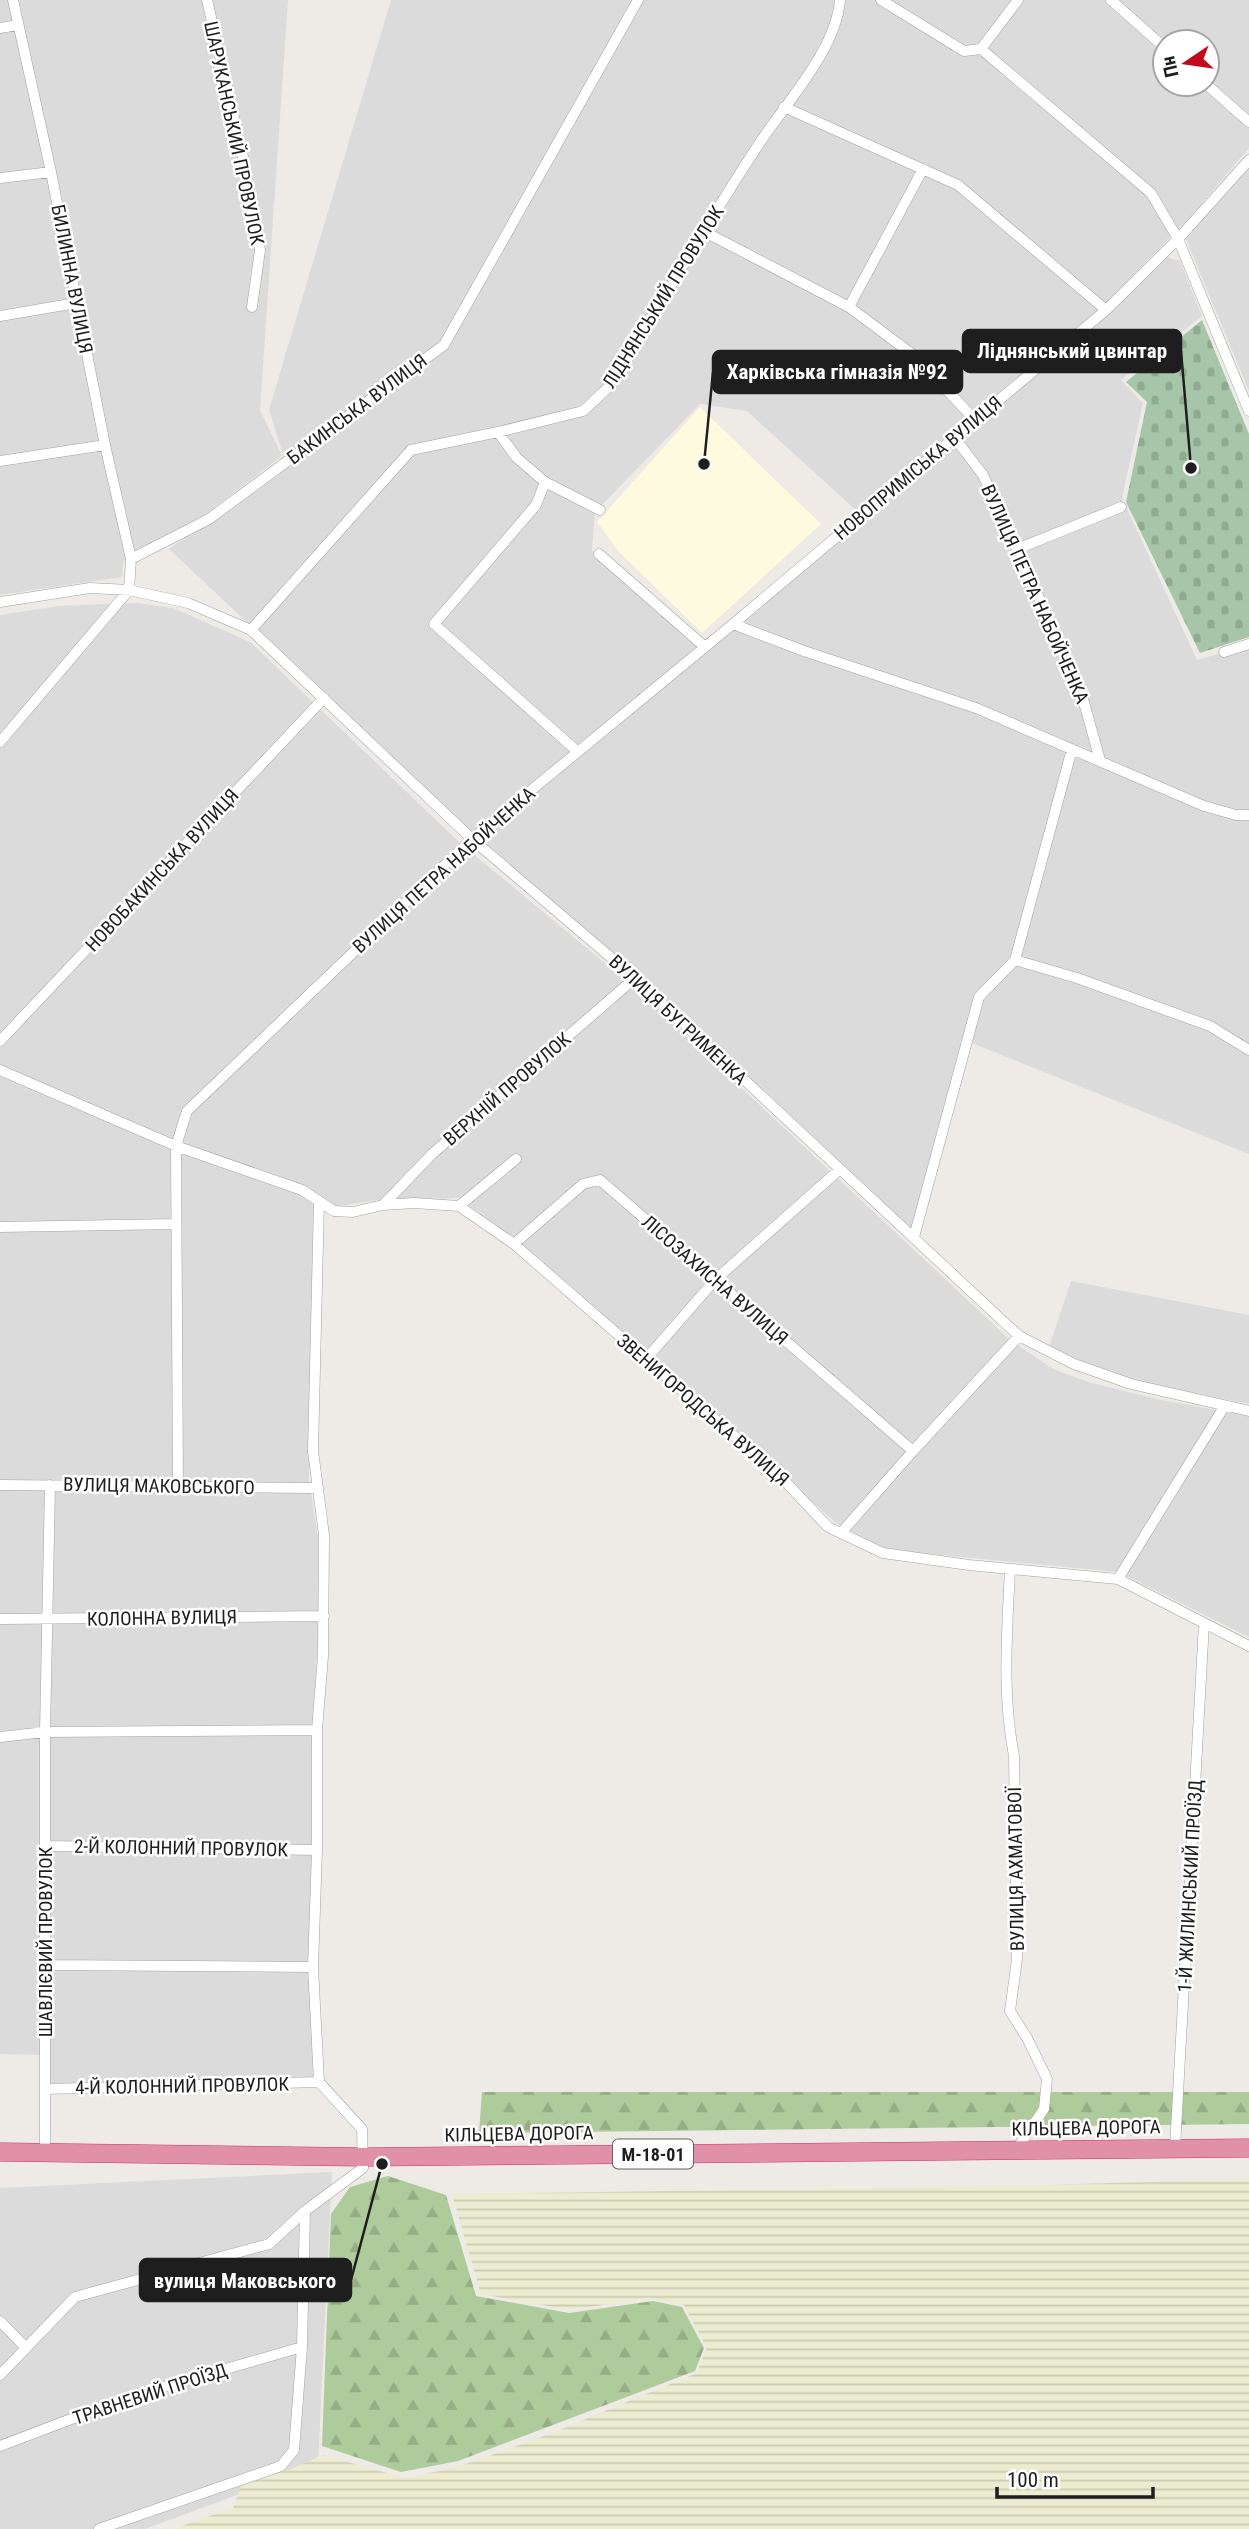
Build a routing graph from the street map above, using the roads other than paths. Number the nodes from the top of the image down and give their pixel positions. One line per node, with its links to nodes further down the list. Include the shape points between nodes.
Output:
1 (13, 0): 8 (street, БИЛИННА ВУЛИЦЯ)
2 (207, 0): 22 (street, ШАРУКАНСЬКИЙ ПРОВУЛОК, via 260,250)
3 (638, 0): 37 (street, БАКИНСЬКА ВУЛИЦЯ, via 444,345 209,519)
4 (840, 0): 13 (street, ЛІДНЯНСЬКИЙ ПРОВУЛОК, via 821,53)
5 (881, 0): 11 (street, via 964,51)
6 (1018, 0): 11 (street)
7 (1111, 0): 10 (street)
8 (18, 25): 9 (street); 17 (street, БИЛИННА ВУЛИЦЯ)
9 (0, 28)
10 (1151, 36)
11 (981, 49): 20 (street, via 1151,193)
12 (1221, 97): 14 (street)
13 (784, 107): 16 (street); 19 (street, ЛІДНЯНСЬКИЙ ПРОВУЛОК)
14 (1249, 122)
15 (1249, 160): 20 (street, НОВОПРИМІСЬКА ВУЛИЦЯ)
16 (923, 169): 23 (street); 24 (street, via 958,185)
17 (51, 172): 18 (street); 21 (street, БИЛИННА ВУЛИЦЯ)
18 (0, 178)
19 (705, 232): 23 (street); 28 (street, ЛІДНЯНСЬКИЙ ПРОВУЛОК, via 612,384 583,411)
20 (1178, 239): 24 (street, НОВОПРИМІСЬКА ВУЛИЦЯ); 26 (street)
21 (76, 303): 25 (street); 30 (street, БИЛИННА ВУЛИЦЯ)
22 (252, 307)
23 (849, 307): 27 (street, via 916,357)
24 (1106, 310): 27 (street, НОВОПРИМІСЬКА ВУЛИЦЯ)
25 (0, 316)
26 (1249, 411)
27 (974, 419): 29 (street, НОВОПРИМІСЬКА ВУЛИЦЯ)
28 (498, 432): 32 (street, via 517,458); 41 (street, ЛІДНЯНСЬКИЙ ПРОВУЛОК, via 411,450)
29 (954, 437): 35 (street, ВУЛИЦЯ ПЕТРА НАБОЙЧЕНКА, via 983,475); 40 (street, НОВОПРИМІСЬКА ВУЛИЦЯ)
30 (105, 445): 31 (street); 37 (street, БИЛИННА ВУЛИЦЯ)
31 (0, 461)
32 (545, 482): 34 (street); 48 (street, via 536,505 434,624)
33 (1121, 507): 35 (street)
34 (600, 510)
35 (1017, 549): 49 (street, ВУЛИЦЯ ПЕТРА НАБОЙЧЕНКА, via 1080,688)
36 (600, 554): 43 (street)
37 (131, 559): 38 (street)
38 (129, 590): 39 (street, ВУЛИЦЯ БУГРИМЕНКА, via 90,588); 41 (street, ВУЛИЦЯ БУГРИМЕНКА, via 188,603); 46 (street)
39 (0, 602)
40 (733, 624): 43 (street, ВУЛИЦЯ ПЕТРА НАБОЙЧЕНКА); 47 (street, via 976,708)
41 (250, 630): 45 (street, ВУЛИЦЯ БУГРИМЕНКА)
42 (1249, 644): 44 (street)
43 (705, 647): 48 (street, ВУЛИЦЯ ПЕТРА НАБОЙЧЕНКА)
44 (1224, 652)
45 (324, 698): 51 (street, ВУЛИЦЯ БУГРИМЕНКА); 54 (street, НОВОБАКИНСЬКА ВУЛИЦЯ)
46 (0, 743)
47 (1072, 750): 49 (street); 52 (street)
48 (578, 752): 51 (street, ВУЛИЦЯ ПЕТРА НАБОЙЧЕНКА)
49 (1100, 760): 50 (street, via 1204,806)
50 (1249, 816)
51 (472, 839): 53 (street, ВУЛИЦЯ БУГРИМЕНКА); 57 (street, ВУЛИЦЯ ПЕТРА НАБОЙЧЕНКА, via 187,1111)
52 (1015, 960): 55 (street, via 1210,1026); 65 (street, via 979,998)
53 (635, 978): 59 (street, ВУЛИЦЯ БУГРИМЕНКА); 61 (street, ВЕРХНІЙ ПРОВУЛОК, via 432,1154)
54 (0, 1041)
55 (1249, 1050)
56 (0, 1070): 57 (street)
57 (176, 1146): 60 (street, via 302,1190); 63 (street, ВУЛИЦЯ ПЕТРА НАБОЙЧЕНКА)
58 (516, 1159): 62 (street)
59 (839, 1171): 65 (street, ВУЛИЦЯ БУГРИМЕНКА); 67 (street)
60 (319, 1201): 61 (street, via 334,1211); 76 (street, via 313,1451)
61 (383, 1205): 62 (street)
62 (459, 1206): 66 (street, ЗВЕНИГОРОДСЬКА ВУЛИЦЯ)
63 (175, 1224): 64 (street); 75 (street, ВУЛИЦЯ ПЕТРА НАБОЙЧЕНКА)
64 (0, 1227)
65 (914, 1237): 68 (street, ВУЛИЦЯ БУГРИМЕНКА)
66 (514, 1244): 67 (street, ЛІСОЗАХИСНА ВУЛИЦЯ, via 583,1184 600,1180); 69 (street, ЗВЕНИГОРОДСЬКА ВУЛИЦЯ)
67 (715, 1280): 69 (street); 72 (street, ЛІСОЗАХИСНА ВУЛИЦЯ)
68 (1019, 1336): 70 (street, ВУЛИЦЯ БУГРИМЕНКА, via 1074,1364 1131,1384); 72 (street)
69 (646, 1359): 77 (street, ЗВЕНИГОРОДСЬКА ВУЛИЦЯ, via 779,1475 828,1527)
70 (1224, 1406): 71 (street, ВУЛИЦЯ БУГРИМЕНКА); 79 (street)
71 (1249, 1410)
72 (913, 1451): 77 (street)
73 (0, 1485): 74 (street, ВУЛИЦЯ МАКОВСЬКОГО)
74 (50, 1485): 75 (street, ВУЛИЦЯ МАКОВСЬКОГО); 82 (street, ШАВЛІЄВИЙ ПРОВУЛОК)
75 (178, 1486): 76 (street, ВУЛИЦЯ МАКОВСЬКОГО)
76 (318, 1488): 80 (street, via 324,1535)
77 (841, 1533): 78 (street, ЗВЕНИГОРОДСЬКА ВУЛИЦЯ, via 883,1553)
78 (1010, 1569): 79 (street, ЗВЕНИГОРОДСЬКА ВУЛИЦЯ); 96 (street, ВУЛИЦЯ АХМАТОВОЇ, via 1007,1723 1014,1756 1017,1959 1010,2011 1047,2079 1044,2109)
79 (1118, 1579): 83 (street, ЗВЕНИГОРОДСЬКА ВУЛИЦЯ)
80 (324, 1616): 82 (street, КОЛОННА ВУЛИЦЯ); 85 (street)
81 (0, 1619): 82 (street, КОЛОННА ВУЛИЦЯ)
82 (47, 1619): 86 (street, ШАВЛІЄВИЙ ПРОВУЛОК)
83 (1204, 1623): 84 (street, ЗВЕНИГОРОДСЬКА ВУЛИЦЯ); 94 (street, 1-Й ЖИЛИНСЬКИЙ ПРОЇЗД)
84 (1249, 1646)
85 (317, 1730): 86 (street); 89 (street)
86 (45, 1732): 87 (street); 88 (street, ШАВЛІЄВИЙ ПРОВУЛОК)
87 (0, 1737)
88 (45, 1846): 89 (street, 2-Й КОЛОННИЙ ПРОВУЛОК); 90 (street, ШАВЛІЄВИЙ ПРОВУЛОК)
89 (317, 1850): 91 (street)
90 (45, 1965): 91 (street); 93 (street, ШАВЛІЄВИЙ ПРОВУЛОК)
91 (313, 1967): 92 (street)
92 (319, 2082): 93 (street, 4-Й КОЛОННИЙ ПРОВУЛОК); 99 (street, via 362,2129)
93 (45, 2089): 98 (street, ШАВЛІЄВИЙ ПРОВУЛОК)
94 (1175, 2148): 95 (highway, КІЛЬЦЕВА ДОРОГА / М-18-01); 96 (highway, КІЛЬЦЕВА ДОРОГА / М-18-01)
95 (1249, 2148)
96 (1016, 2150): 99 (highway, КІЛЬЦЕВА ДОРОГА / М-18-01)
97 (0, 2152): 98 (highway, КІЛЬЦЕВА ДОРОГА / М-18-01)
98 (45, 2152): 99 (highway, КІЛЬЦЕВА ДОРОГА / М-18-01)
99 (364, 2157): 100 (street, via 363,2168)
100 (305, 2211): 102 (street); 103 (street, via 268,2244 75,2297)
101 (0, 2321): 103 (street)
102 (302, 2347): 105 (street, ТРАВНЕВИЙ ПРОЇЗД, via 128,2397); 106 (street, via 294,2450 281,2466)
103 (26, 2348): 104 (street)
104 (0, 2375)
105 (0, 2446)
106 (99, 2529)

